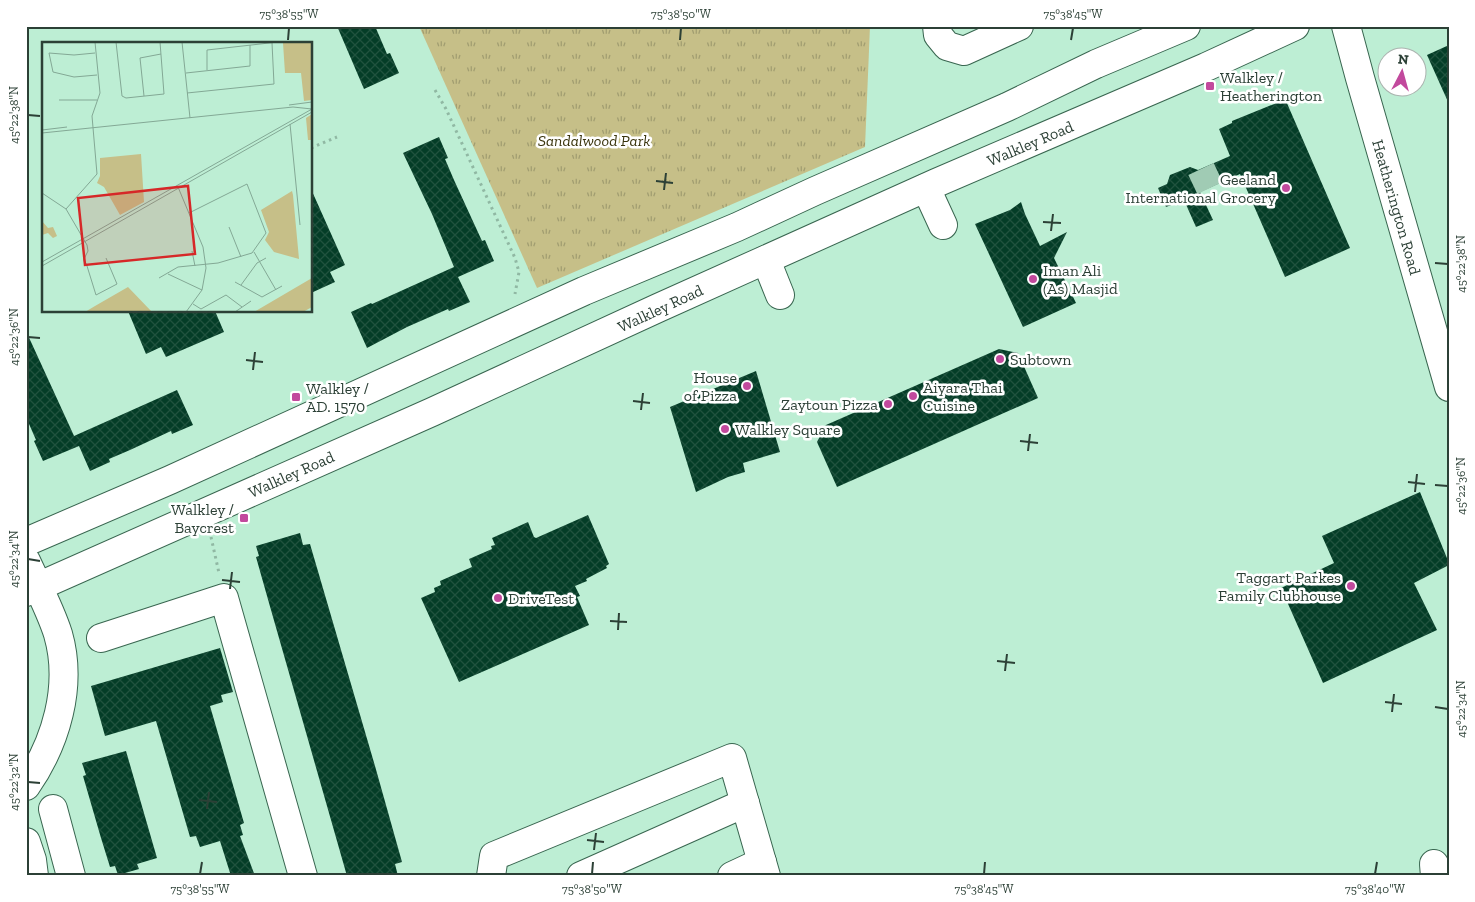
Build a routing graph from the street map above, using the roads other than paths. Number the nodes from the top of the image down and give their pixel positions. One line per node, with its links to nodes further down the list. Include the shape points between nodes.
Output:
1 (937, 26): 2 (main road, via 938,35 947,46 964,50)
2 (1020, 26)
3 (1186, 26): 11 (main road)
4 (1295, 26): 6 (main road, Walkley Road)
5 (1346, 26): 10 (main road, Heatherington Road)
6 (926, 188): 7 (main road); 8 (main road, Walkley Road)
7 (943, 225)
8 (766, 260): 9 (main road); 13 (main road, Walkley Road)
9 (780, 295)
10 (1447, 370)
11 (26, 542)
12 (26, 561): 13 (main road)
13 (32, 589): 15 (main road, via 58,634 64,662 59,718 39,768)
14 (101, 638): 22 (main road, via 224,598)
15 (26, 786)
16 (745, 803): 19 (main road); 23 (main road, via 732,758 494,856); 24 (main road)
17 (53, 809): 21 (main road)
18 (26, 842): 20 (main road)
19 (764, 869): 25 (main road)
20 (34, 876)
21 (71, 876)
22 (303, 876)
23 (491, 876)
24 (581, 876)
25 (732, 876)

